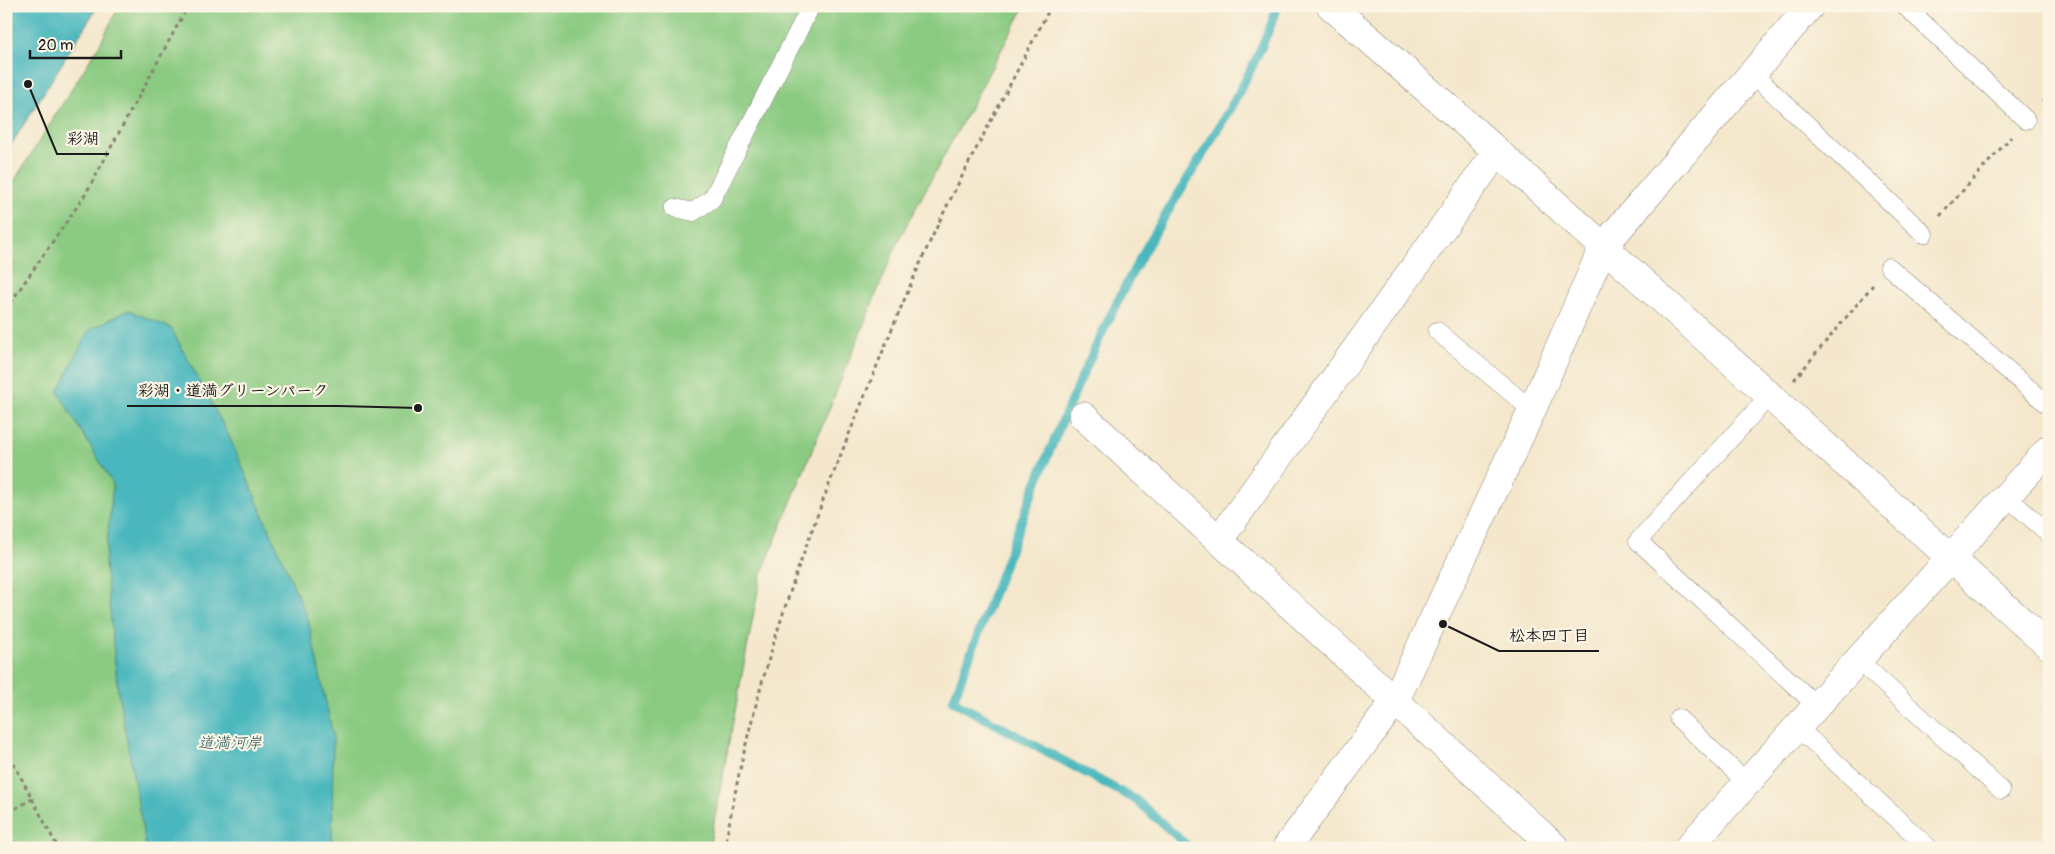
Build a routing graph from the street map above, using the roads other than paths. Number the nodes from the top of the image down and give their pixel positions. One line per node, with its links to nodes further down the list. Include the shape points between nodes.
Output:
1 (812, 6): 8 (lane, via 712,199 693,212)
2 (1331, 6): 7 (street)
3 (1809, 6): 5 (street)
4 (1905, 6): 6 (lane)
5 (1752, 73): 9 (lane); 10 (street)
6 (2026, 120)
7 (1497, 152): 10 (street); 20 (street)
8 (675, 208)
9 (1924, 234)
10 (1603, 247): 13 (street); 15 (street)
11 (1889, 267): 14 (lane)
12 (1437, 331): 15 (lane)
13 (1769, 396): 21 (street); 25 (lane, via 1638,541)
14 (2049, 406)
15 (1532, 410): 24 (street)
16 (1083, 416): 20 (street)
17 (2047, 454): 18 (street)
18 (2006, 496): 19 (lane); 21 (street)
19 (2049, 534)
20 (1219, 540): 24 (street)
21 (1951, 558): 22 (street); 23 (street)
22 (2049, 646)
23 (1858, 660): 25 (street); 29 (lane)
24 (1395, 701): 30 (street); 31 (street)
25 (1817, 706): 27 (street)
26 (1678, 718): 28 (lane)
27 (1797, 727): 28 (street); 33 (lane)
28 (1747, 783): 32 (street)
29 (2001, 790)
30 (1286, 848)
31 (1556, 848)
32 (1688, 848)
33 (1930, 848)

